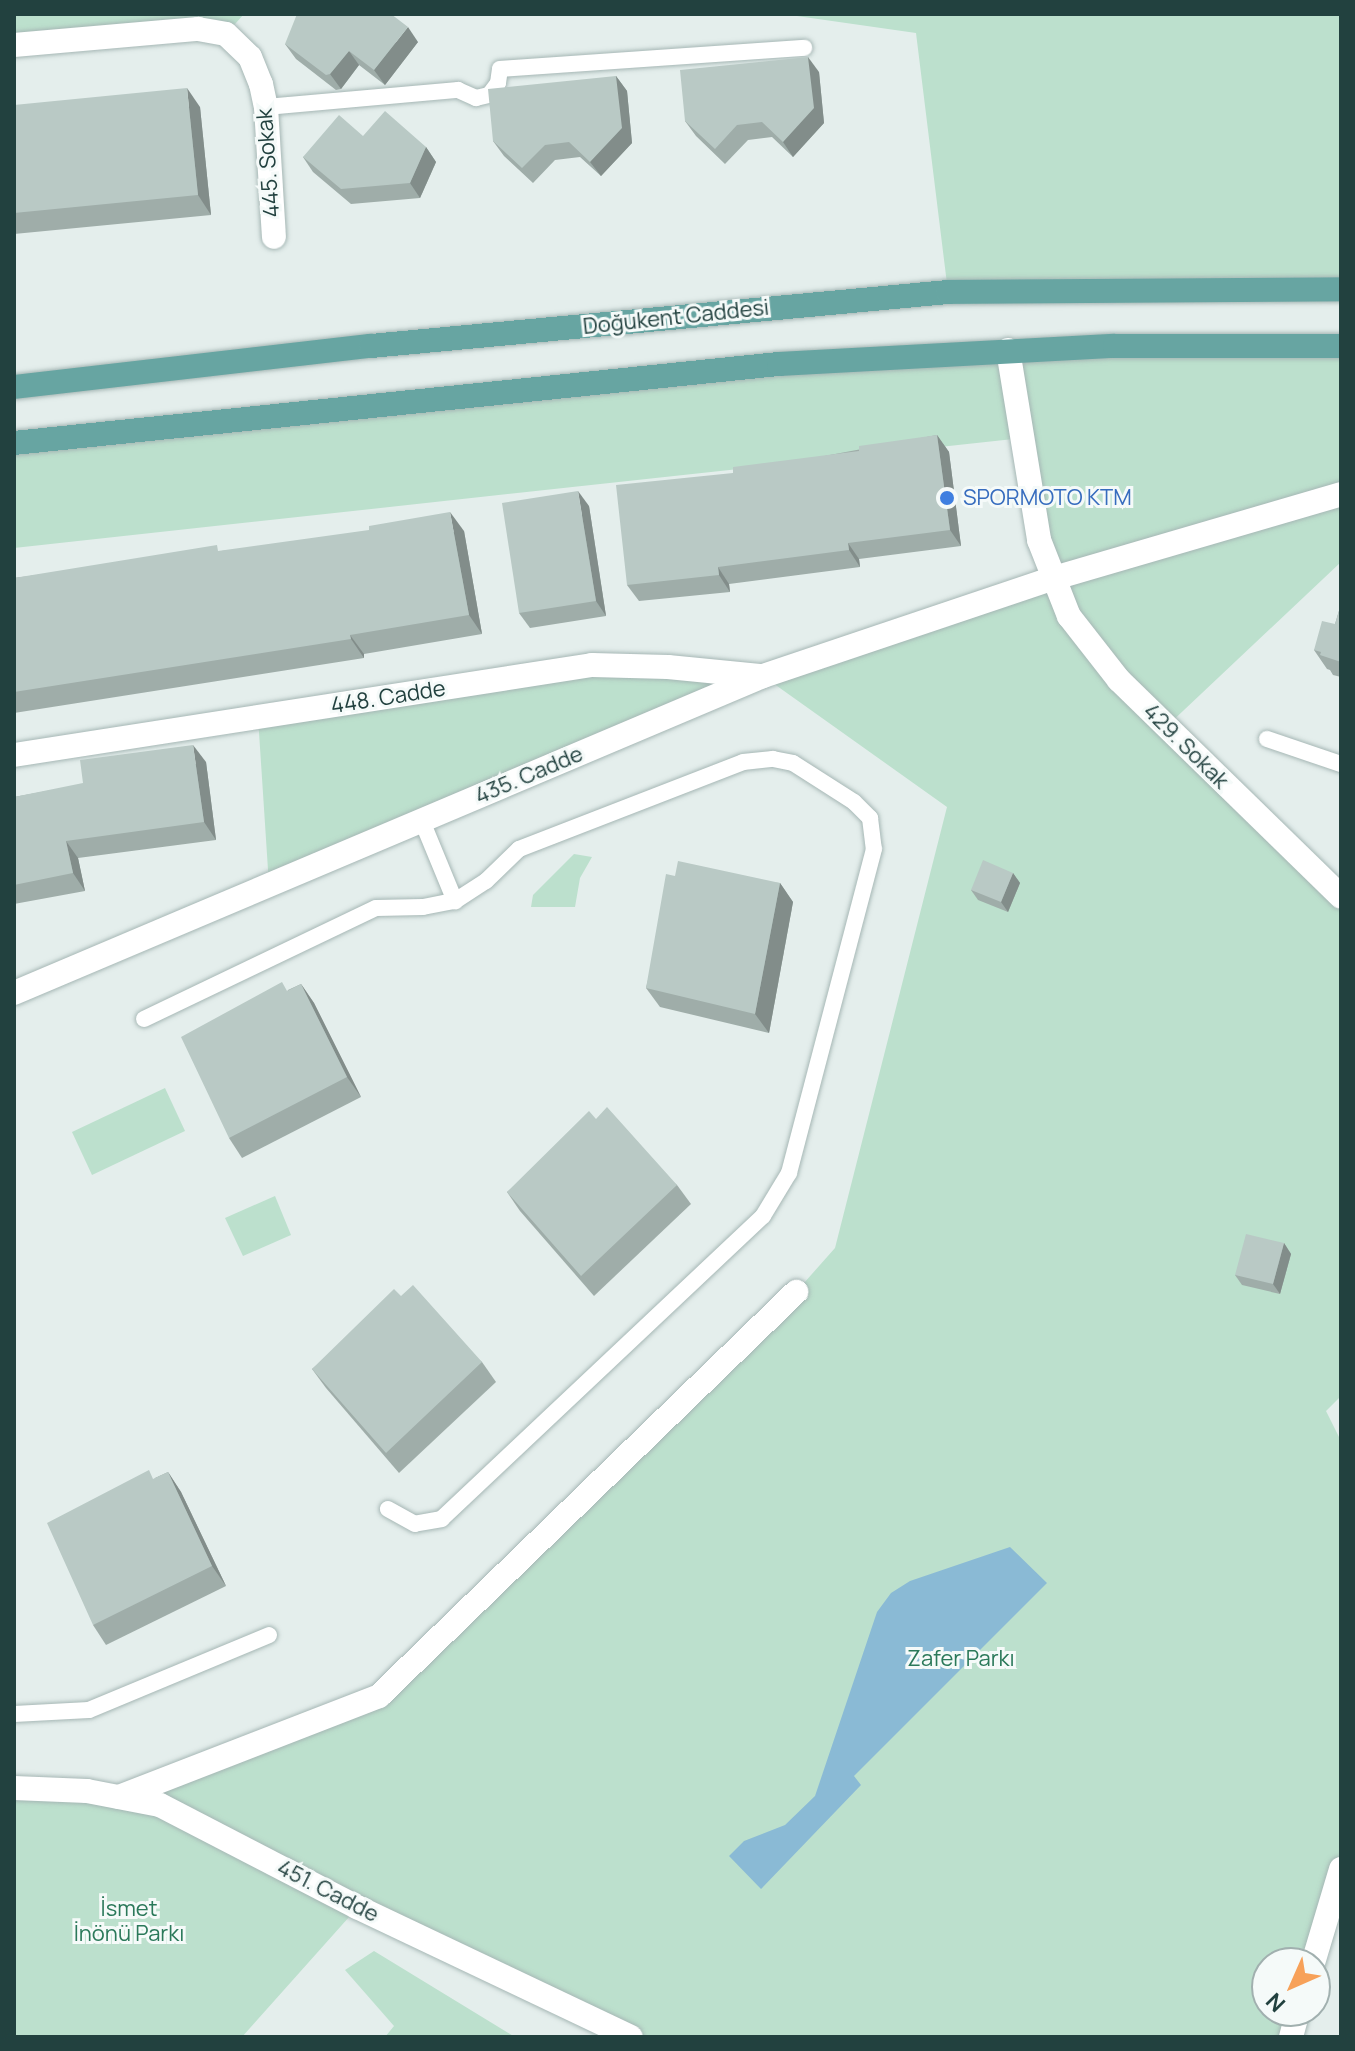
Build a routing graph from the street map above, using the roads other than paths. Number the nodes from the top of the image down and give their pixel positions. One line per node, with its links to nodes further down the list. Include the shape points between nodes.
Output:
1 (14, 45): 3 (street, 445. Sokak, via 198,29 226,34 250,57)
2 (804, 48): 3 (lane, via 500,69 489,95 476,98 458,90)
3 (266, 107): 4 (street, 445. Sokak)
4 (274, 237)
5 (1341, 289): 8 (main road, Doğukent Caddesi, via 948,292 324,351)
6 (1341, 346): 7 (main road)
7 (1008, 350): 9 (main road, via 779,364); 11 (street, 429. Sokak, via 1034,514)
8 (14, 387)
9 (14, 443)
10 (1341, 494): 11 (street, 435. Cadde)
11 (1051, 579): 12 (street, 435. Cadde); 17 (street, 429. Sokak, via 1080,633 1119,680)
12 (763, 676): 14 (street, 448. Cadde, via 592,665); 16 (street, 435. Cadde)
13 (1267, 739): 15 (lane)
14 (14, 755)
15 (1341, 764)
16 (422, 821): 18 (lane); 19 (street, 435. Cadde)
17 (1341, 897)
18 (455, 901): 20 (lane, via 376,908); 22 (lane, via 486,881 519,849 743,762 793,763 870,818 874,849 789,1173 763,1216 442,1519 415,1524)
19 (14, 993)
20 (144, 1019)
21 (796, 1292): 26 (street, via 379,1696)
22 (388, 1509)
23 (269, 1635): 24 (lane, via 89,1710)
24 (14, 1714)
25 (14, 1788): 26 (street, 451. Cadde)
26 (119, 1797): 29 (street, 451. Cadde, via 160,1805 357,1907)
27 (1341, 1869): 28 (street)
28 (1318, 1947)
29 (631, 2037)

